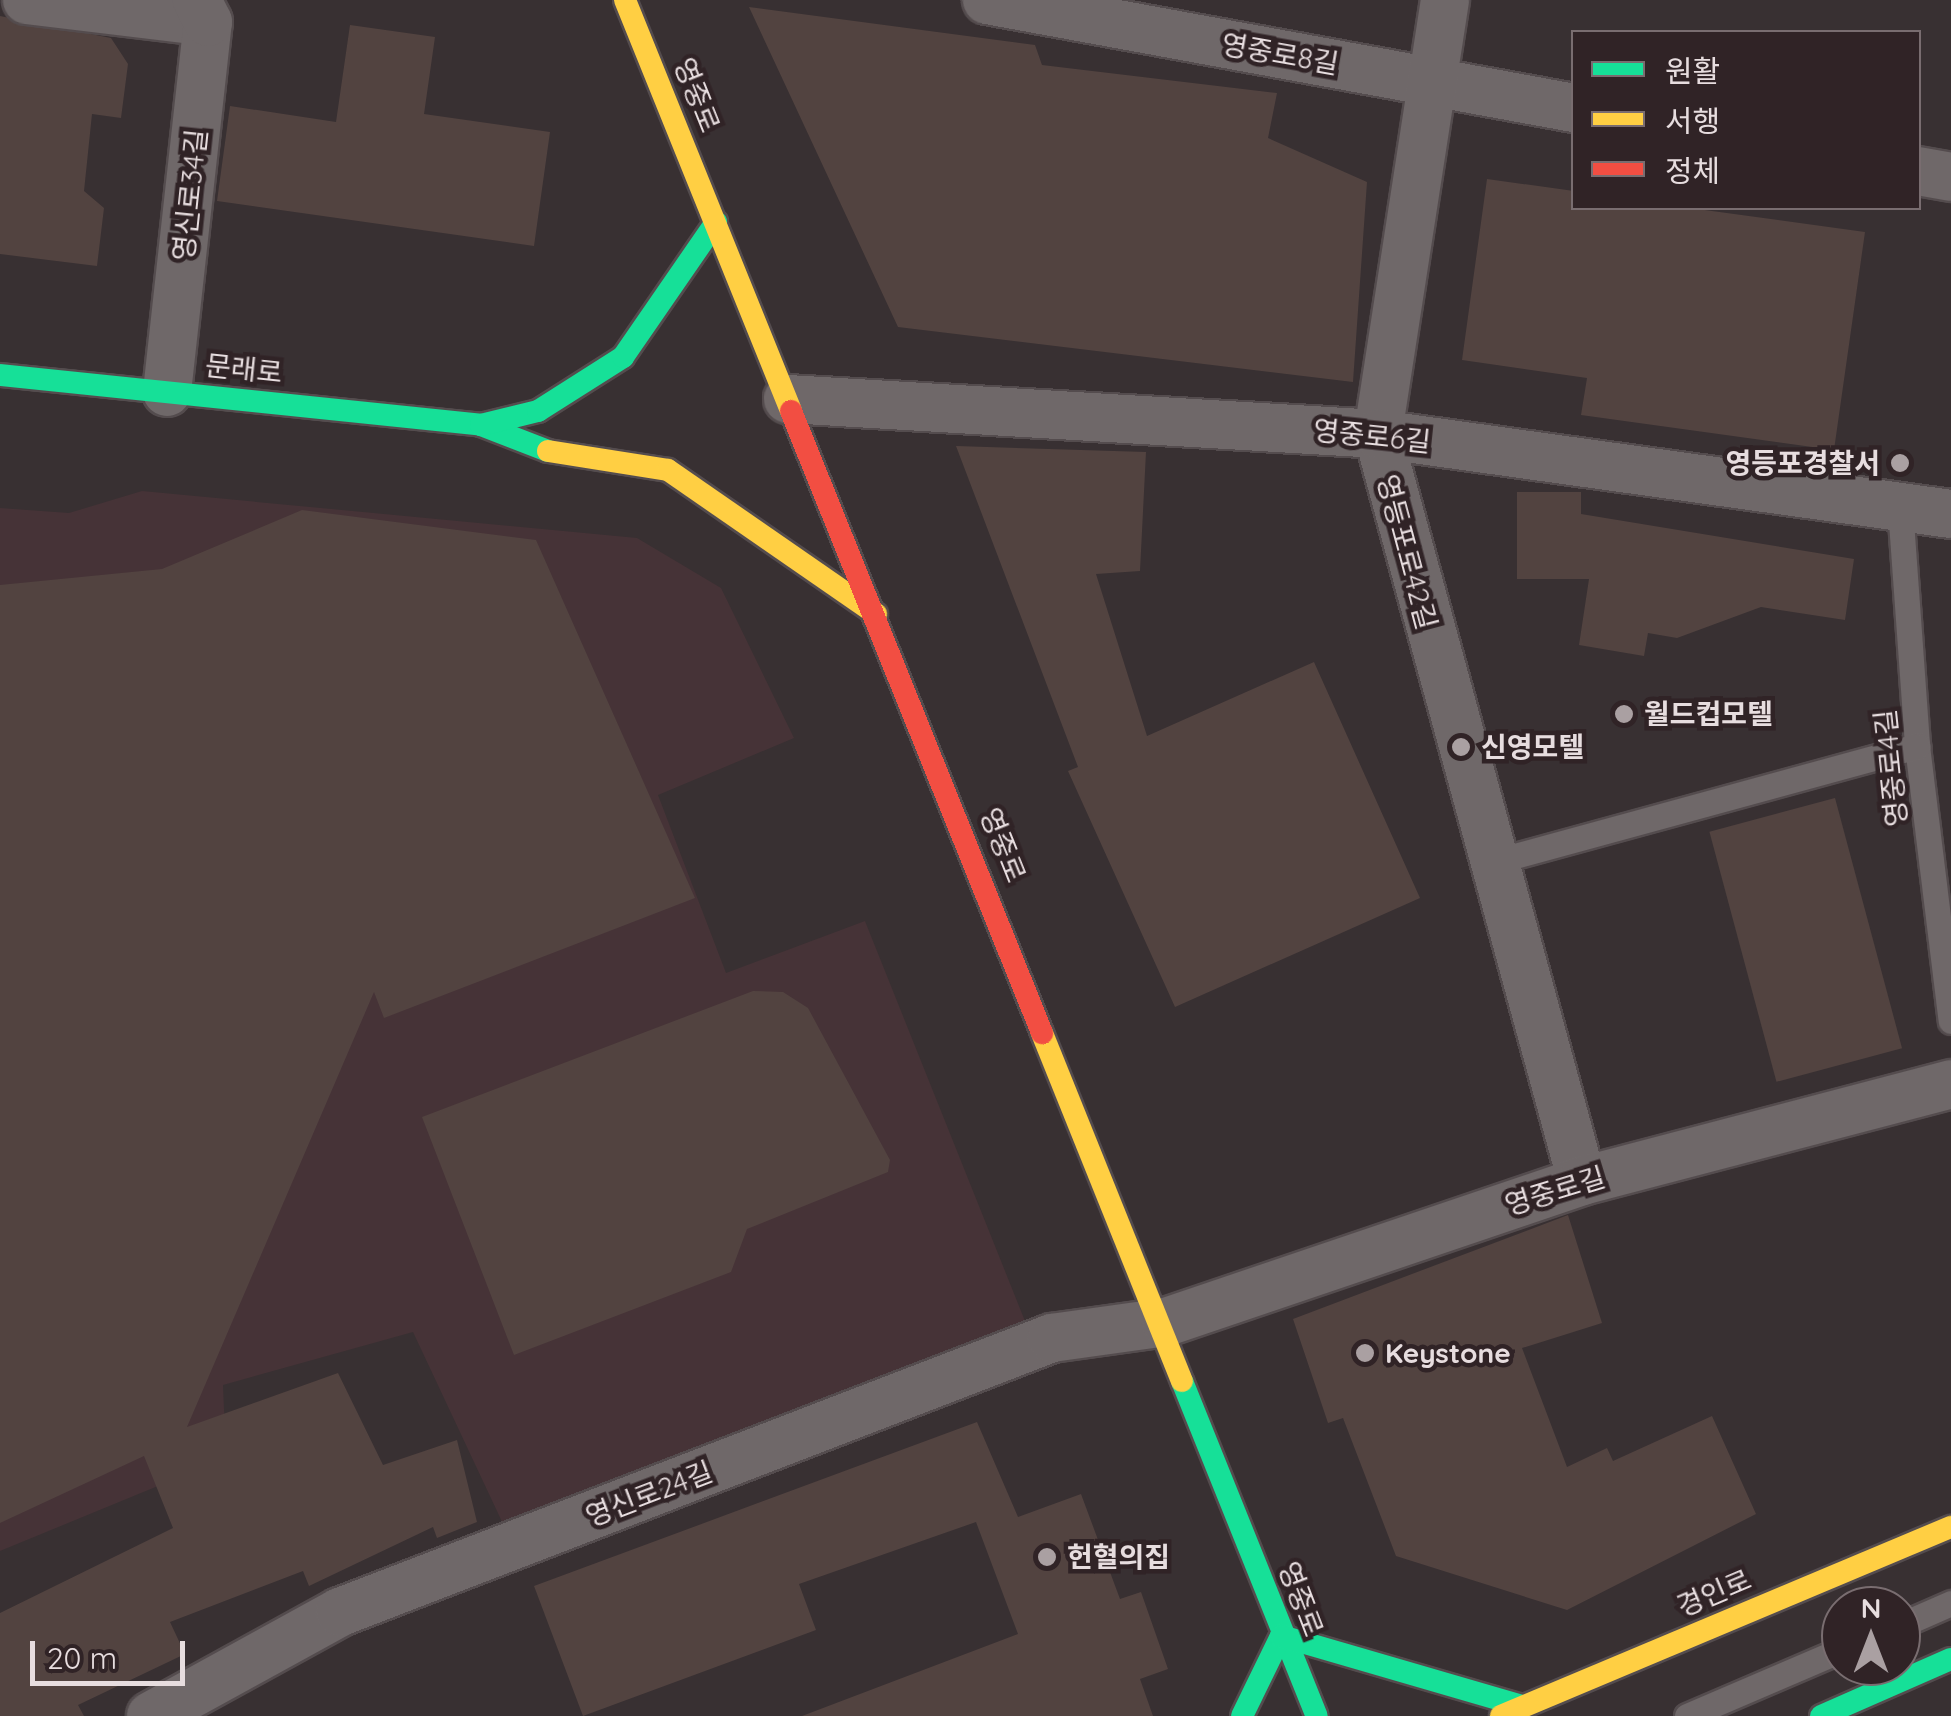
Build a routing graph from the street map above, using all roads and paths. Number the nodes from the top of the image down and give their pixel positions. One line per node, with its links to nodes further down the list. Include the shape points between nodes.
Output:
1 (27, 0): 5 (street)
2 (625, 0): 10 (main road, 영중로)
3 (988, 0): 6 (street, 영중로8길)
4 (1445, 0): 6 (street, 영등포로42길)
5 (202, 11): 12 (street, 영신로34길)
6 (1426, 80): 7 (street, 영중로8길); 15 (street, 영등포로42길)
7 (1571, 107)
8 (1921, 171): 9 (street)
9 (1951, 176)
10 (716, 222): 13 (main road, 영중로); 14 (main road, 문래로, via 622,357 538,411)
11 (0, 375): 12 (main road, 문래로)
12 (167, 392): 14 (main road, 문래로)
13 (788, 398): 15 (street, 영중로6길); 18 (main road, 영중로)
14 (481, 425): 18 (main road, 문래로, via 536,449 668,470)
15 (1378, 434): 16 (street, 영중로6길); 20 (street, 영등포로42길)
16 (1900, 507): 17 (street, 영중로6길); 19 (lane, 영중로4길)
17 (1951, 514)
18 (876, 614): 24 (main road, 영중로)
19 (1917, 746): 20 (lane); 21 (lane, 영중로4길)
20 (1493, 862): 23 (street, 영등포로42길)
21 (1951, 1021)
22 (1951, 1084): 23 (street, 영중로길)
23 (1582, 1181): 24 (street, 영중로길)
24 (1166, 1322): 28 (main road, 영중로); 32 (street, 영신로24길, via 1052,1338 340,1612)
25 (1951, 1527): 31 (main road, 경인로)
26 (1951, 1604): 27 (lane)
27 (1921, 1617)
28 (1281, 1636): 31 (main road); 33 (main road); 34 (main road, 영중로)
29 (1821, 1659): 35 (lane)
30 (1951, 1659): 36 (main road)
31 (1511, 1711)
32 (150, 1716)
33 (1242, 1716)
34 (1317, 1716)
35 (1687, 1716)
36 (1821, 1716)

